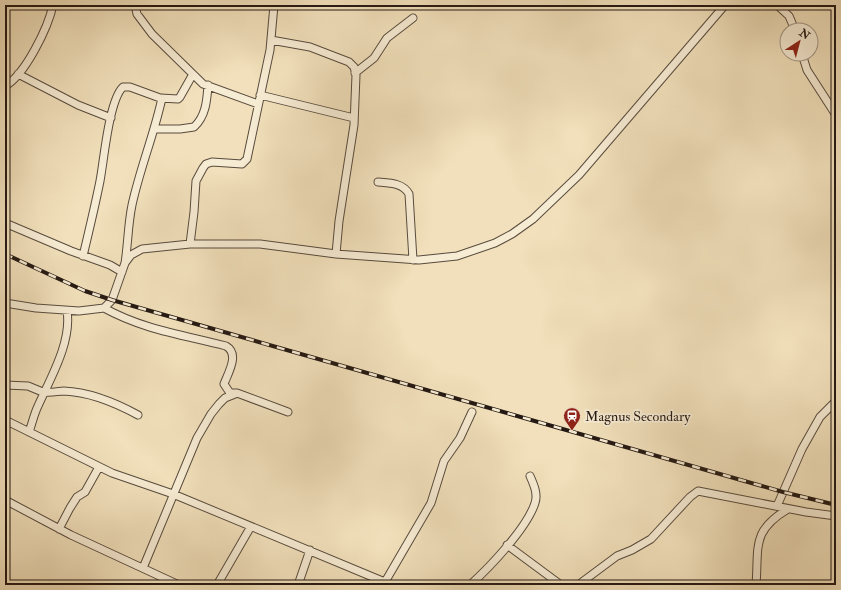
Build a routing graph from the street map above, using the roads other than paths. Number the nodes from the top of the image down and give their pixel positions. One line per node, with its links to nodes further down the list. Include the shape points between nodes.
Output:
1 (53, 5): 11 (street, via 36,49)
2 (135, 5): 12 (street, via 137,14 152,34)
3 (274, 5): 8 (street)
4 (725, 5): 27 (street, via 579,175 533,219 512,234 474,251 440,259)
5 (778, 5): 7 (street)
6 (413, 18): 10 (street, via 387,38 374,58)
7 (792, 22)
8 (271, 40): 10 (street, via 310,47 349,62); 15 (street)
9 (804, 62): 18 (street)
10 (355, 73): 20 (street)
11 (18, 74): 14 (street); 19 (street, via 78,105)
12 (192, 74): 13 (street, via 203,84); 16 (street, via 178,99)
13 (208, 85): 17 (street); 21 (street, via 203,114 194,127)
14 (5, 86)
15 (260, 95): 17 (street); 20 (street)
16 (162, 98): 19 (street, via 123,87 119,90); 21 (street)
17 (258, 104): 24 (street, via 245,163 206,164 196,181)
18 (836, 115)
19 (111, 118): 26 (street)
20 (354, 118): 25 (street)
21 (155, 129): 28 (street, via 143,162 132,206)
22 (378, 182): 27 (street, via 401,186 409,194)
23 (5, 223): 26 (street)
24 (190, 244): 25 (street, via 260,244); 28 (street, via 142,249)
25 (336, 254): 27 (street)
26 (83, 256): 29 (street)
27 (413, 260)
28 (125, 263): 29 (street)
29 (122, 272): 31 (street, via 112,300)
30 (5, 303): 32 (street)
31 (104, 308): 32 (street); 35 (street, via 141,326 230,348 233,357 224,384 230,393)
32 (67, 311): 34 (street, via 68,320 62,350 56,371)
33 (5, 385): 34 (street, via 28,386)
34 (45, 393): 39 (street, via 64,391 96,397); 41 (street)
35 (237, 393): 37 (street); 44 (street, via 225,398 211,414 197,438)
36 (836, 401): 46 (street, via 820,417 802,449)
37 (288, 412)
38 (472, 412): 54 (street, via 460,438 444,461 430,503)
39 (138, 415)
40 (5, 420): 41 (street)
41 (29, 432): 42 (street)
42 (99, 467): 44 (street); 49 (street, via 85,492 77,497)
43 (530, 476): 51 (street, via 536,490 535,504)
44 (173, 494): 50 (street); 53 (street)
45 (5, 500): 49 (street)
46 (777, 506): 47 (street); 62 (street, via 698,491 651,538 617,556)
47 (788, 509): 48 (street); 63 (street, via 764,527 759,539)
48 (836, 516)
49 (59, 528): 53 (street)
50 (250, 528): 52 (street); 57 (street)
51 (507, 545): 55 (street); 60 (street, via 487,570)
52 (310, 550): 54 (street); 58 (street)
53 (143, 568): 56 (street)
54 (385, 582): 59 (street)
55 (553, 582): 61 (street)
56 (179, 585)
57 (217, 585)
58 (298, 585)
59 (392, 585)
60 (470, 585)
61 (561, 585)
62 (578, 585)
63 (756, 585)

